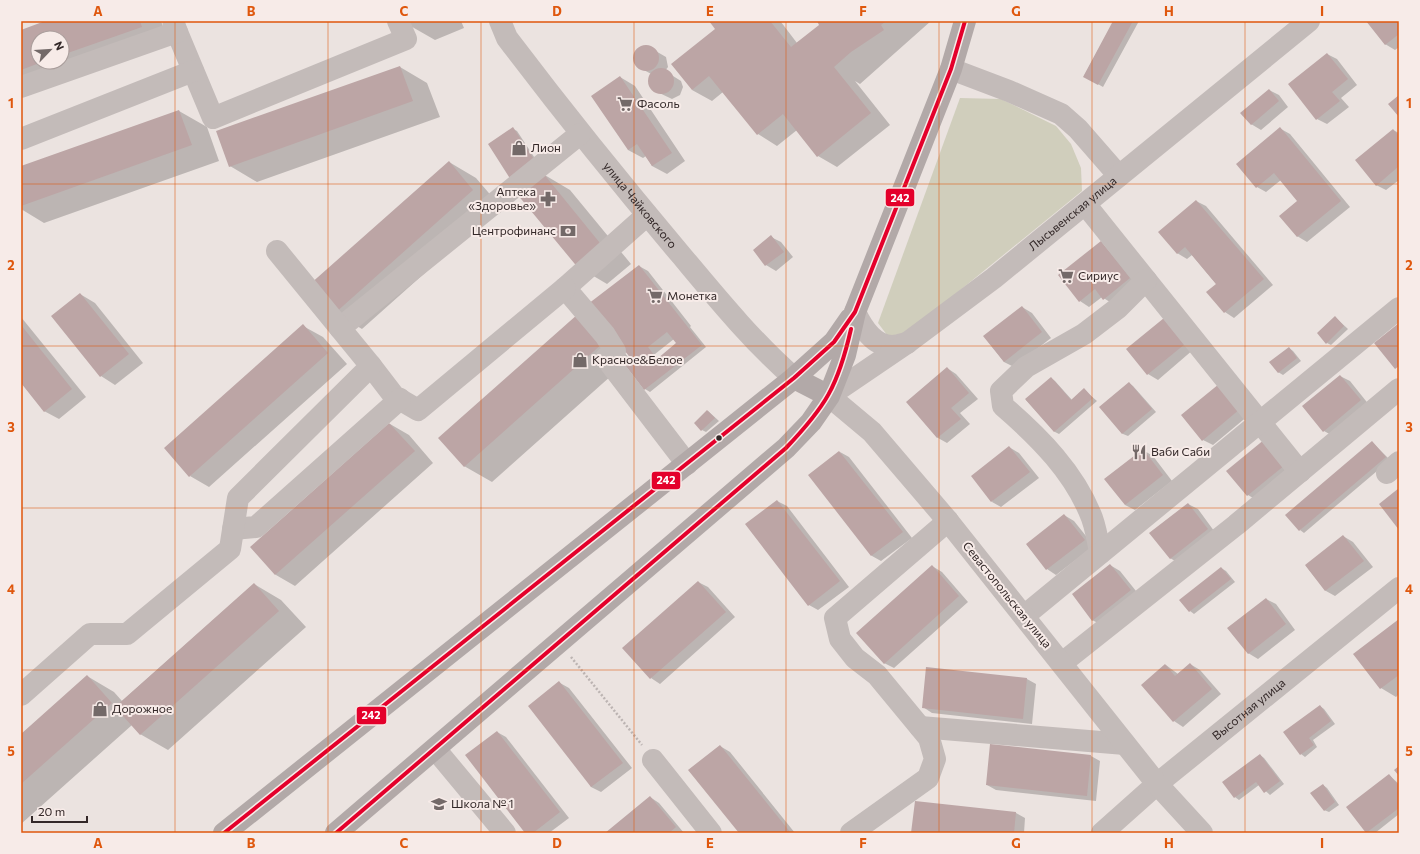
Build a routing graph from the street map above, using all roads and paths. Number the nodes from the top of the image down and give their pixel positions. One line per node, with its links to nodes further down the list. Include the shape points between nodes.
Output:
1 (398, 21): 7 (street, via 406,40 213,118)
2 (500, 21): 9 (street, улица Чайковского, via 507,38)
3 (965, 21): 6 (main road)
4 (1309, 21): 11 (street, Лысьвенская улица)
5 (175, 27): 7 (street); 8 (street)
6 (951, 69): 11 (street, via 1060,114 1078,129); 18 (main road)
7 (193, 71): 10 (street)
8 (21, 87)
9 (580, 134): 13 (street, улица Чайковского); 19 (street)
10 (21, 139)
11 (1119, 176): 12 (street, Лысьвенская улица)
12 (1085, 204): 15 (street); 20 (street, Лысьвенская улица, via 994,278)
13 (646, 215): 16 (street); 22 (street, улица Чайковского, via 750,337)
14 (277, 251): 19 (street)
15 (1146, 280): 26 (street); 31 (street, via 1118,308 1084,334 1026,367 1001,391 1003,406 1031,430 1081,493 1092,519)
16 (566, 288): 25 (street, via 418,410); 27 (street, via 615,351 606,358)
17 (1399, 308): 26 (street)
18 (855, 312): 20 (street, via 861,325 880,343 892,346); 22 (main road, via 834,342); 24 (main road, Лысьвенская улица, via 845,355)
19 (340, 328): 21 (street)
20 (907, 342): 24 (street, Лысьвенская улица)
21 (371, 366): 25 (street, via 394,396); 30 (street, via 238,498)
22 (794, 378): 24 (main road, Севастопольская улица); 27 (main road)
23 (1399, 389): 28 (street)
24 (829, 396): 29 (street, Севастопольская улица, via 872,432); 34 (main road, Лысьвенская улица, via 811,422 786,448)
25 (400, 399): 30 (street, via 256,527)
26 (1260, 422): 28 (street); 31 (street)
27 (687, 464): 42 (main road)
28 (1300, 472): 35 (street)
29 (948, 521): 33 (street, Севастопольская улица); 37 (street, via 836,618 840,639 855,658 877,675)
30 (233, 529): 36 (street, via 230,549 127,634 90,634)
31 (1100, 553): 33 (street)
32 (1395, 599): 41 (street, Высотная улица)
33 (1024, 616): 35 (street, Севастопольская улица)
34 (559, 643): 39 (main road, Лысьвенская улица); 40 (path)
35 (1062, 664): 38 (street, Севастопольская улица)
36 (21, 695)
37 (920, 727): 38 (street); 46 (street, via 929,738 935,759 928,778)
38 (1125, 744): 41 (street, Севастопольская улица)
39 (436, 750): 43 (main road, Лысьвенская улица); 44 (street)
40 (653, 760): 45 (street)
41 (1157, 784): 47 (street, Высотная улица); 48 (street, Севастопольская улица)
42 (224, 833)
43 (336, 833)
44 (505, 833)
45 (711, 833)
46 (851, 833)
47 (1102, 833)
48 (1202, 833)

